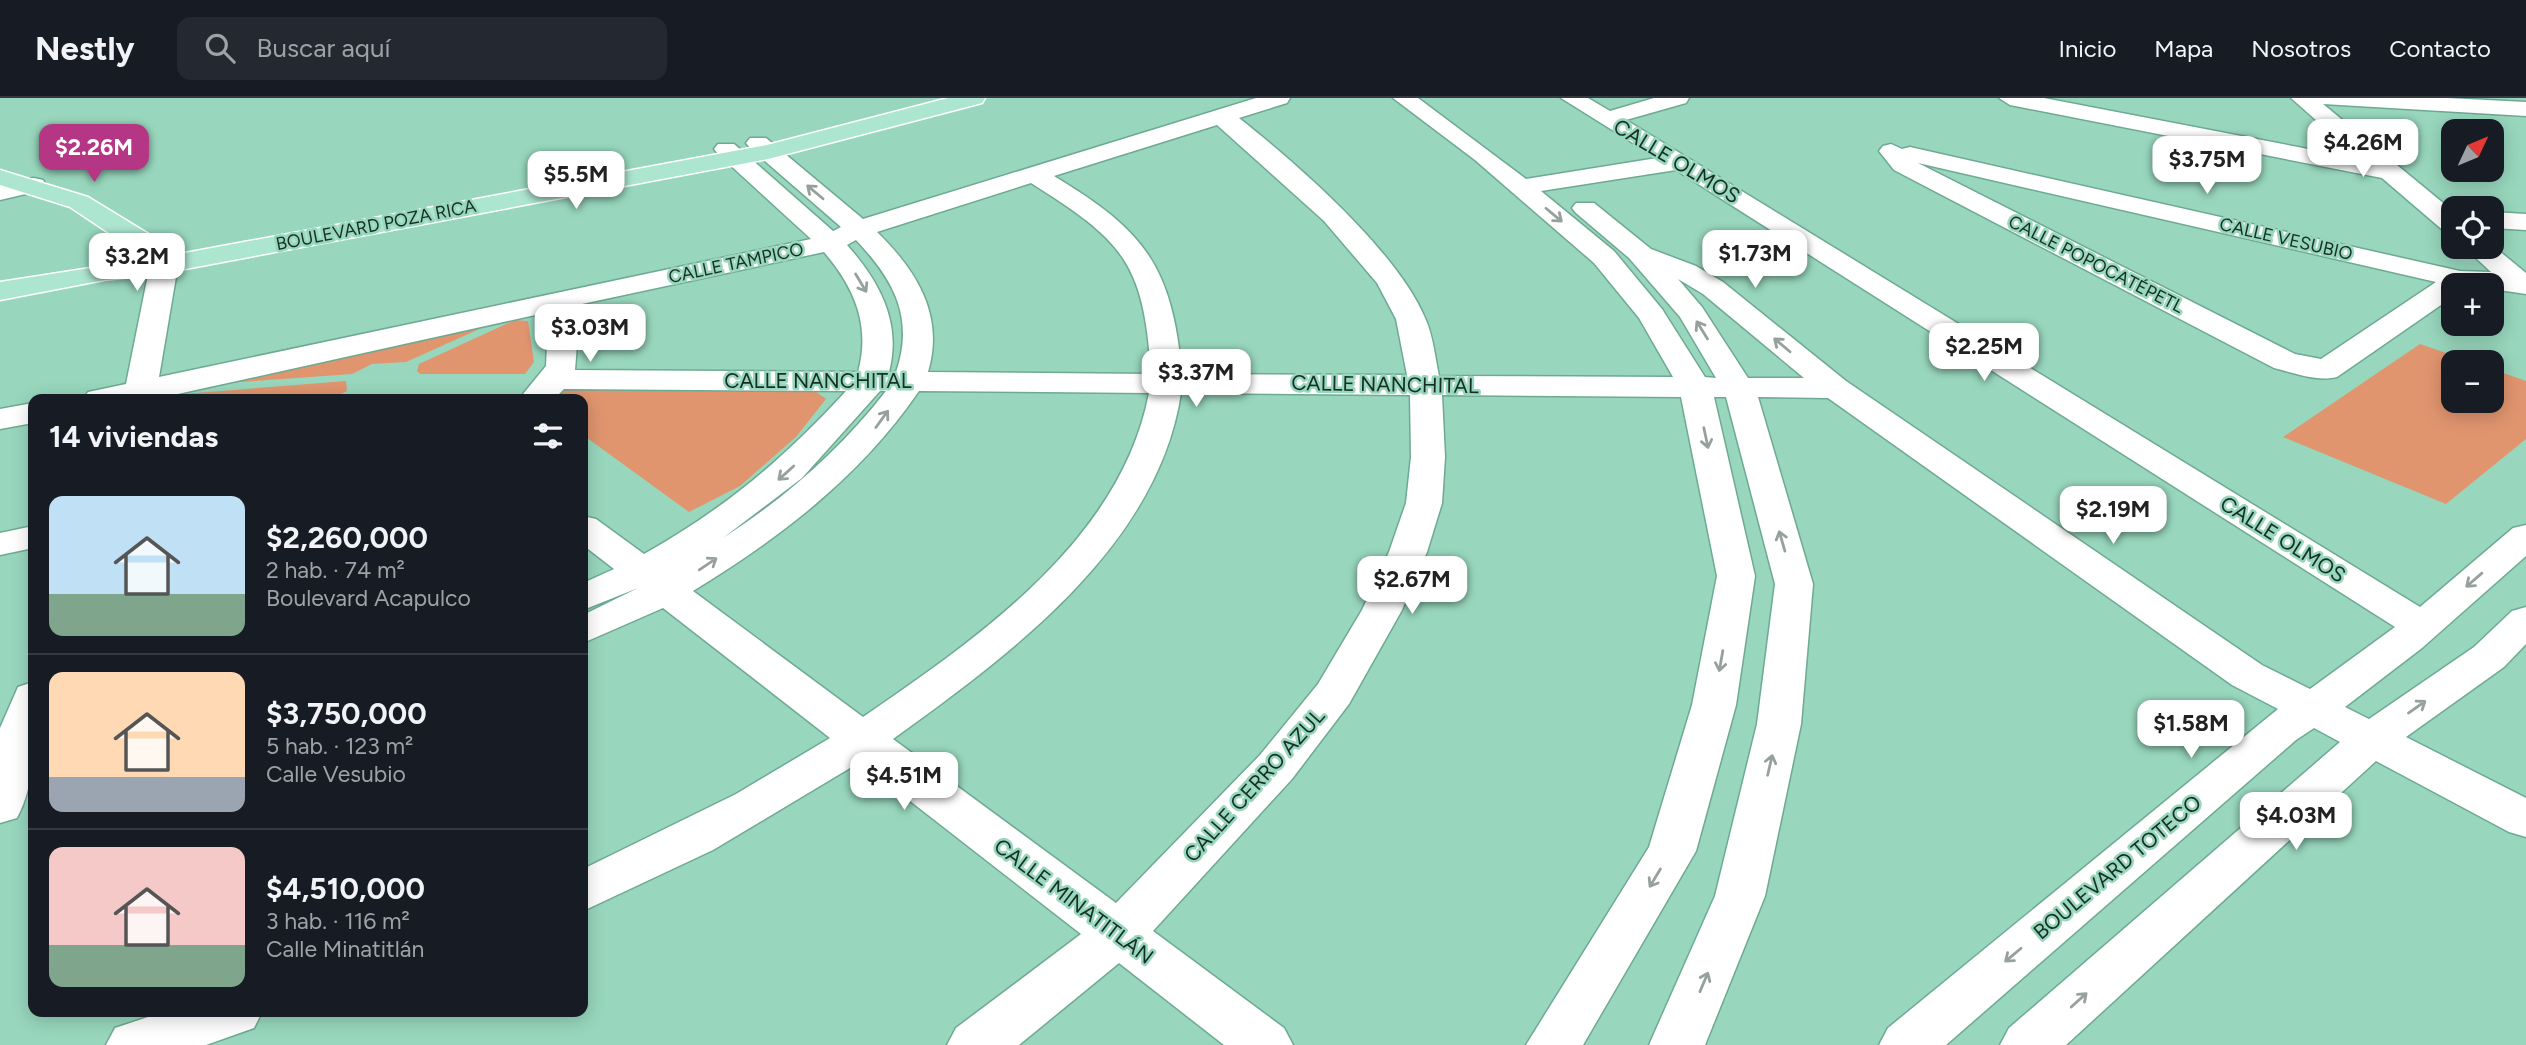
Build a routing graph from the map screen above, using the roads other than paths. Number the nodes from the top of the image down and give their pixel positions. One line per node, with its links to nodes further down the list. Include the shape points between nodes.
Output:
1 (936, 98): 15 (main road, BOULEVARD POZA RICA)
2 (974, 98): 15 (main road, BOULEVARD POZA RICA)
3 (1279, 98): 13 (street, CALLE TAMPICO)
4 (1404, 98): 21 (street)
5 (1440, 98): 21 (street)
6 (1572, 98): 14 (street, CALLE OLMOS)
7 (1678, 98): 14 (street)
8 (2010, 98): 18 (street)
9 (2302, 98): 18 (street)
10 (2325, 98): 12 (street)
11 (2515, 98): 12 (street)
12 (2526, 107)
13 (1217, 116): 19 (street, CALLE TAMPICO); 41 (street, CALLE CERRO AZUL, via 1232,123 1296,179 1390,280 1411,319)
14 (1607, 119): 17 (street, CALLE OLMOS)
15 (747, 151): 27 (street, one-way to 15); 28 (street); 30 (main road, BOULEVARD POZA RICA)
16 (1891, 151): 32 (street, CALLE VESUBIO); 36 (street, CALLE POPOCATÉPETL, via 1903,165 2285,361 2308,368 2326,370)
17 (1680, 162): 21 (street); 56 (street, CALLE OLMOS)
18 (2389, 172): 24 (street)
19 (1033, 174): 27 (street, CALLE TAMPICO); 40 (street, via 1116,231 1137,256 1159,312)
20 (0, 177): 22 (main road)
21 (1537, 184): 29 (street); 42 (street, one-way to 42, via 1652,315)
22 (34, 186): 23 (street); 30 (main road, via 79,202)
23 (0, 192)
24 (2441, 213)
25 (2504, 221): 26 (street)
26 (2526, 222)
27 (858, 229): 28 (street, CALLE TAMPICO); 39 (street, via 909,287 917,312 918,339)
28 (829, 243): 37 (street, CALLE TAMPICO); 38 (street, one-way to 38, via 863,283 874,311 879,343)
29 (1639, 252): 43 (street, one-way to 29, via 1692,313); 44 (street, one-way to 29, via 1713,288)
30 (162, 259): 35 (main road, BOULEVARD POZA RICA); 46 (street)
31 (2492, 259): 34 (street)
32 (2441, 275)
33 (2504, 282): 34 (street, CALLE VESUBIO)
34 (2524, 284)
35 (0, 291)
36 (2441, 292)
37 (552, 302): 45 (street, via 565,359); 46 (street, CALLE TAMPICO)
38 (870, 380): 39 (street, CALLE NANCHITAL); 45 (street, CALLE NANCHITAL); 53 (street, one-way to 53, via 828,433 782,477)
39 (909, 380): 40 (street, CALLE NANCHITAL); 53 (street, one-way to 39, via 756,531 849,458 875,430)
40 (1167, 382): 41 (street, CALLE NANCHITAL); 60 (street, via 1153,440 1134,484 1095,541 990,643)
41 (1424, 384): 42 (street, CALLE NANCHITAL); 65 (street, CALLE CERRO AZUL, via 1428,457 1424,503 1382,610 1334,695 1276,767)
42 (1695, 387): 43 (street, CALLE NANCHITAL); 70 (street, one-way to 70, via 1736,576 1714,705 1672,851)
43 (1738, 387): 44 (street, CALLE NANCHITAL); 71 (street, one-way to 43, via 1740,895 1779,724 1794,584)
44 (1835, 388): 58 (street, via 2247,675)
45 (547, 389)
46 (141, 394)
47 (28, 413): 48 (street)
48 (0, 419)
49 (588, 531): 53 (street, CALLE MINATITLÁN)
50 (2526, 536): 56 (street, BOULEVARD TOTECO, one-way to 56)
51 (28, 538): 52 (street)
52 (0, 544)
53 (653, 581): 54 (street); 57 (street, via 621,615); 60 (street, CALLE MINATITLÁN)
54 (588, 597)
55 (2526, 620): 61 (street, one-way to 55, via 2489,657)
56 (2422, 626): 58 (street, BOULEVARD TOTECO)
57 (588, 628)
58 (2312, 710): 61 (street); 72 (street, BOULEVARD TOTECO, one-way to 72, via 2280,729)
59 (28, 716): 62 (street)
60 (864, 738): 64 (street, via 736,814); 65 (street, CALLE MINATITLÁN)
61 (2371, 740): 63 (street); 73 (street, one-way to 61)
62 (11, 780)
63 (2526, 819)
64 (588, 888)
65 (1117, 935): 68 (street, CALLE CERRO AZUL); 69 (street, CALLE MINATITLÁN)
66 (220, 1017): 67 (street)
67 (134, 1045)
68 (975, 1045)
69 (1265, 1045)
70 (1554, 1045)
71 (1677, 1045)
72 (1907, 1045)
73 (2028, 1045)

